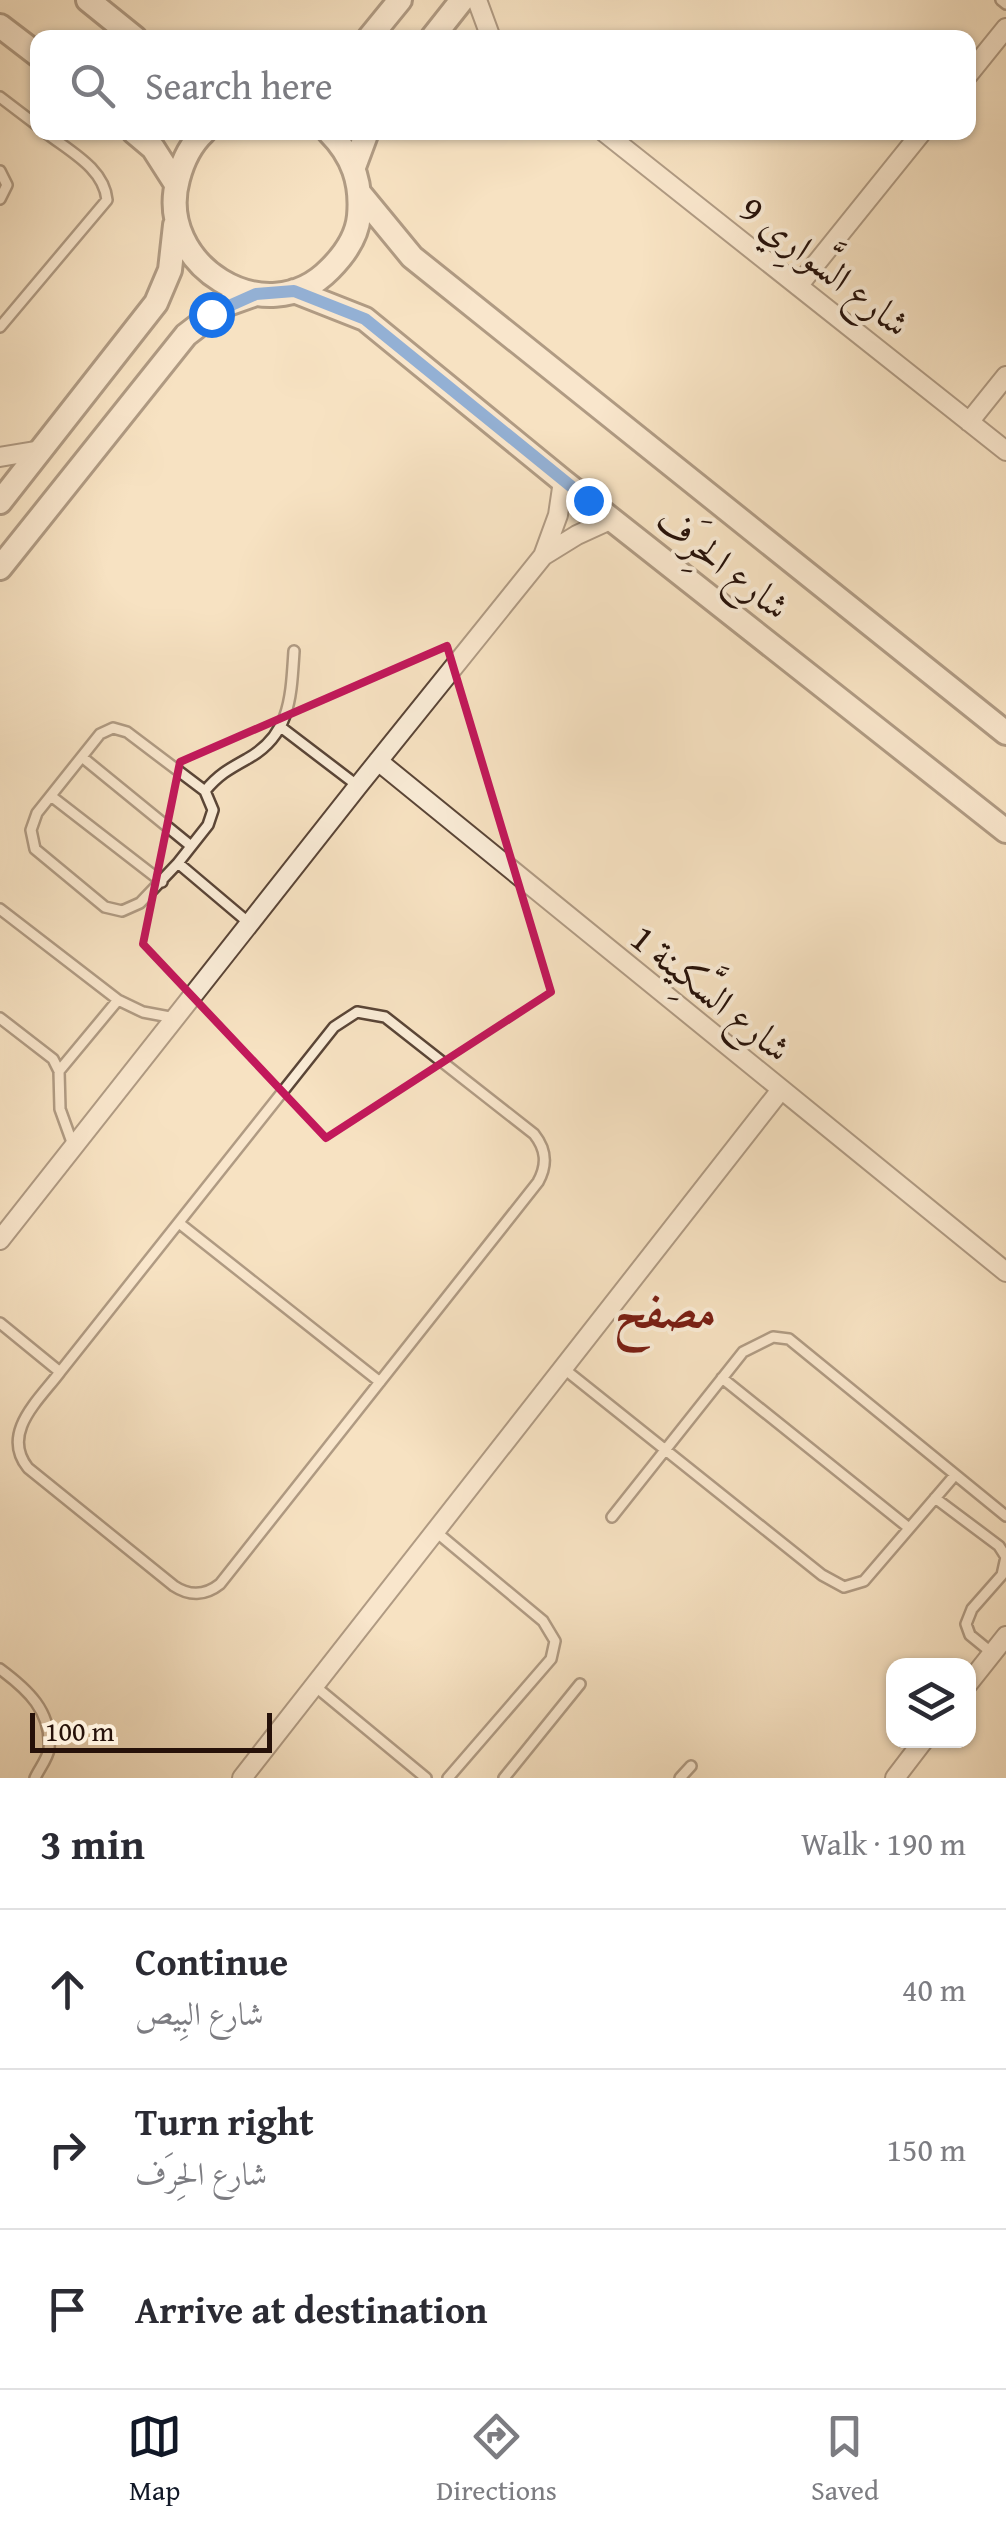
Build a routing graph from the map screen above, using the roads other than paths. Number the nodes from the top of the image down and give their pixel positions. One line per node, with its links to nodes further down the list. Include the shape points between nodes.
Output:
1 (88, 0): 7 (street)
2 (462, 0): 9 (street)
3 (478, 0): 10 (street)
4 (397, 1): 8 (street)
5 (0, 26): 11 (street)
6 (1006, 28): 12 (street)
7 (125, 30)
8 (376, 30)
9 (438, 30)
10 (488, 30)
11 (30, 49)
12 (976, 65)
13 (0, 97): 14 (lane)
14 (30, 120)
15 (55, 140): 31 (lane, via 96,172 107,200)
16 (144, 140): 24 (street)
17 (198, 140): 24 (street)
18 (337, 140): 22 (street)
19 (364, 140): 22 (street)
20 (614, 140): 28 (street, شارع السَّوارِي 9)
21 (916, 140): 28 (street)
22 (354, 167): 25 (street)
23 (0, 172): 26 (lane, via 7,186)
24 (176, 184): 27 (street)
25 (360, 195): 29 (street, via 358,226 345,255); 44 (street, شارع الحِرَف, via 412,257)
26 (0, 198)
27 (174, 216): 30 (street, via 202,269); 34 (street, via 170,270 156,303)
28 (798, 286): 33 (street, شارع السَّوارِي 9)
29 (294, 291): 30 (street); 37 (street, شارع الحِرَف, via 365,319)
30 (256, 294): 41 (street, via 225,305 186,335)
31 (0, 328)
32 (1006, 376): 33 (street)
33 (969, 422): 35 (street, شارع السَّوارِي 9)
34 (41, 450): 36 (street); 38 (street)
35 (1006, 451)
36 (0, 457)
37 (563, 481): 39 (street, شارع الحِرَف); 40 (street)
38 (0, 502)
39 (612, 519): 40 (street); 50 (street, شارع الحِرَف)
40 (544, 556): 46 (street)
41 (0, 568)
42 (294, 651): 43 (lane)
43 (282, 728): 47 (lane); 48 (lane, via 269,745 228,767)
44 (1006, 733)
45 (82, 757): 48 (lane, via 113,728); 49 (lane); 51 (lane)
46 (378, 761): 47 (street); 60 (street, شارع السَّكِينة 1)
47 (358, 786): 55 (street)
48 (204, 791): 51 (lane, via 213,810)
49 (51, 796): 53 (lane); 53 (lane, via 37,812 35,849 106,907 122,911 140,903)
50 (1006, 831)
51 (191, 846): 52 (lane)
52 (178, 862): 53 (lane); 55 (lane)
53 (162, 882)
54 (0, 909): 56 (lane)
55 (250, 923): 58 (street)
56 (118, 1000): 58 (lane); 59 (lane)
57 (0, 1018): 59 (lane, via 47,1052)
58 (174, 1018): 61 (street)
59 (59, 1072): 61 (lane, via 60,1108)
60 (780, 1091): 64 (street, شارع السَّكِينة 1); 66 (street)
61 (74, 1147): 63 (street)
62 (179, 1223): 67 (lane); 69 (lane); 69 (lane, via 334,1027 357,1012 384,1017 534,1134 545,1157 538,1182)
63 (0, 1240)
64 (1006, 1272)
65 (0, 1324): 67 (lane)
66 (563, 1368): 70 (lane); 76 (street)
67 (60, 1372): 69 (lane, via 18,1432 22,1461 174,1586 198,1594 220,1584)
68 (722, 1378): 70 (lane); 71 (lane, via 743,1352 773,1337 789,1339); 75 (lane)
69 (380, 1382)
70 (666, 1450): 74 (lane); 75 (lane, via 844,1587 864,1581)
71 (955, 1475): 72 (lane); 73 (lane)
72 (935, 1498): 75 (lane); 78 (lane, via 1006,1557 1002,1575 966,1624)
73 (1006, 1516)
74 (612, 1517)
75 (909, 1528)
76 (436, 1531): 82 (street); 88 (lane, via 543,1621 555,1641 551,1659)
77 (1006, 1636): 78 (street)
78 (992, 1654): 80 (street)
79 (0, 1669): 85 (lane, via 28,1690 44,1714 49,1751)
80 (976, 1674)
81 (580, 1684): 89 (lane)
82 (316, 1687): 86 (street); 87 (lane)
83 (918, 1748): 91 (street)
84 (690, 1766): 90 (lane)
85 (34, 1778)
86 (242, 1778)
87 (426, 1778)
88 (448, 1778)
89 (504, 1778)
90 (680, 1778)
91 (894, 1778)

